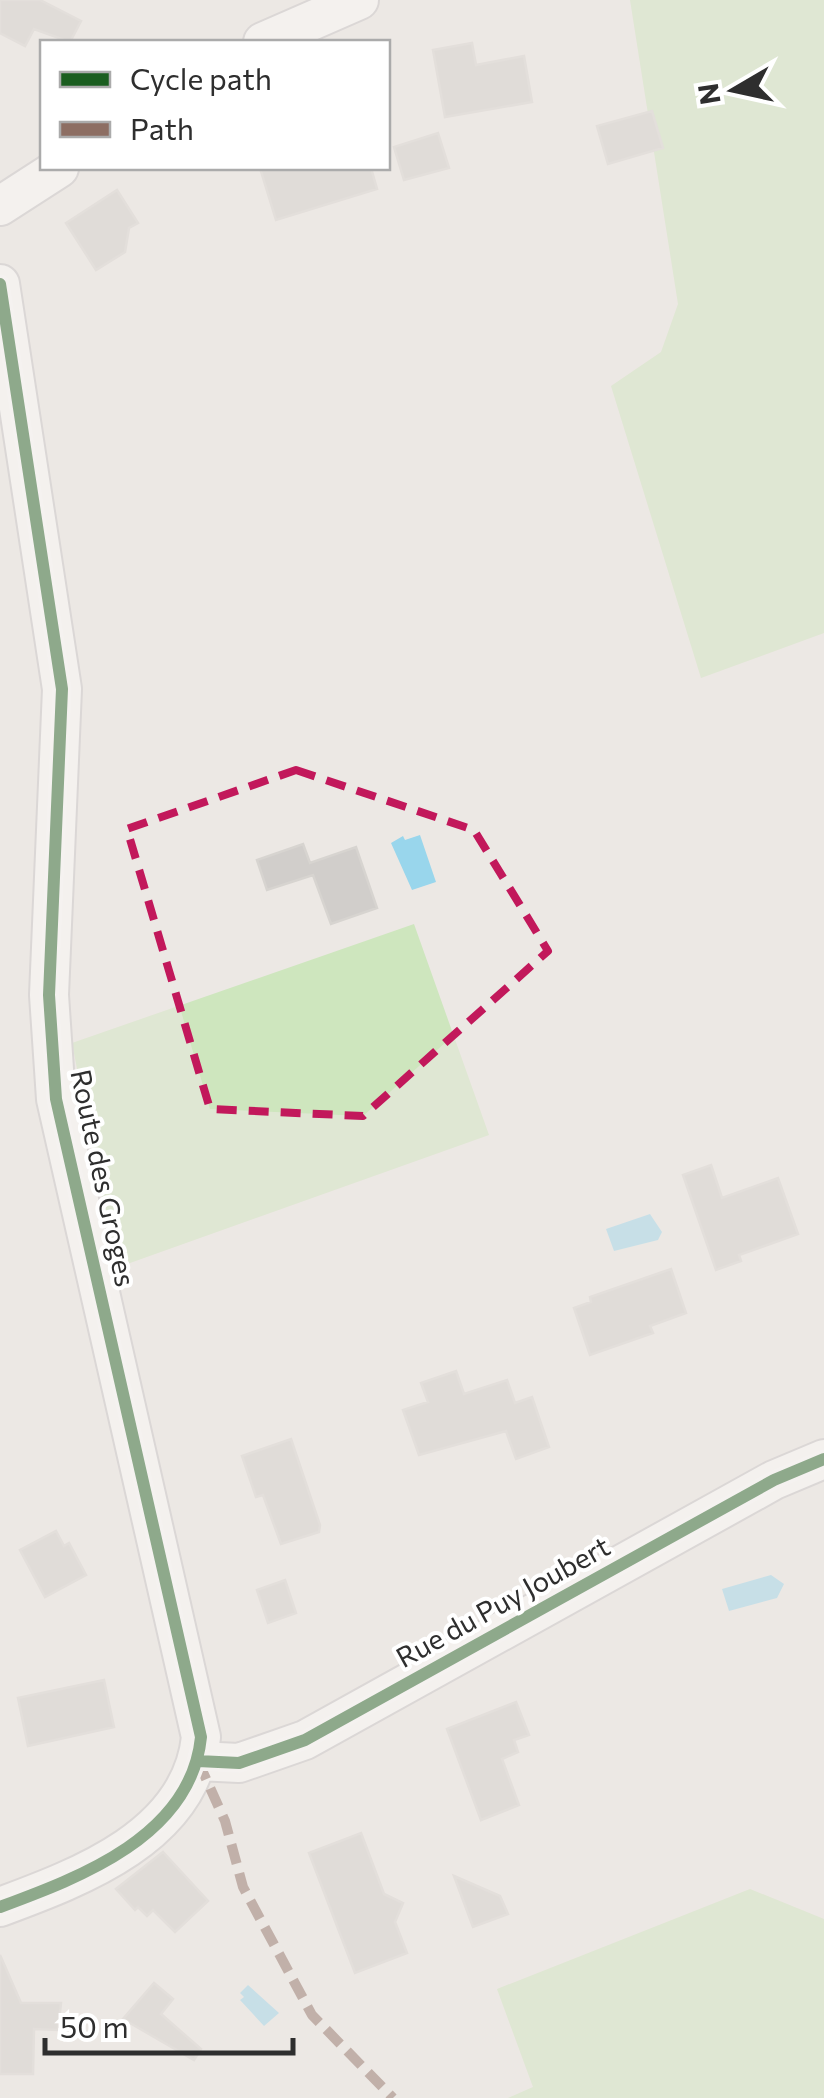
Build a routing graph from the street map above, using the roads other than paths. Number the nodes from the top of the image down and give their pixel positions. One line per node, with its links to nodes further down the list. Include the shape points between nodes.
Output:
1 (359, 0): 2 (street)
2 (269, 40)
3 (55, 170): 4 (street)
4 (0, 206)
5 (0, 284): 7 (street, Route des Groges, via 62,689 49,995 56,1099 198,1716)
6 (824, 1459): 7 (street, Rue du Puy Joubert, via 774,1480 306,1740 239,1764)
7 (198, 1761): 8 (street, Route des Groges, via 171,1810 130,1846 64,1884)
8 (0, 1907)

